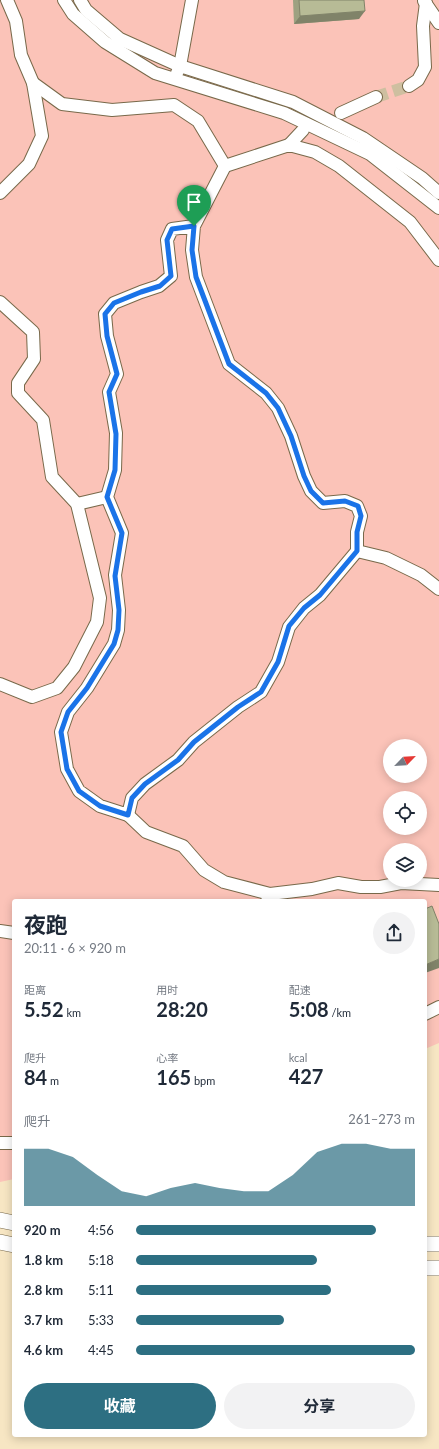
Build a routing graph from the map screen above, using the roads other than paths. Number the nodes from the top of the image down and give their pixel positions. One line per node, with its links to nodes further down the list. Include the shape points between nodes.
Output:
1 (7, 0): 9 (street, via 16,21 22,55)
2 (64, 0): 8 (street, via 73,14 105,42 155,73)
3 (80, 0): 7 (street, via 86,10 120,39)
4 (192, 0): 7 (street)
5 (424, 2): 6 (street); 10 (street, via 425,67 418,80)
6 (439, 23)
7 (180, 66): 8 (street); 17 (street, via 293,102 362,138 422,178)
8 (174, 79): 18 (street, via 284,113 370,154)
9 (33, 83): 15 (street, via 62,104 112,110 174,105 198,121); 16 (street, via 42,136 29,164)
10 (409, 86)
11 (376, 97): 12 (street)
12 (341, 113)
13 (303, 130): 14 (street)
14 (289, 145): 15 (street); 20 (street, via 315,152 339,166 410,222)
15 (225, 166): 19 (street)
16 (0, 193)
17 (439, 193)
18 (439, 208)
19 (194, 226): 22 (street, via 172,229 167,240 171,276 160,286 114,303 105,314 107,336 117,374 109,392 116,434 115,470); 24 (street, via 192,250 196,277 229,364 266,393 278,408 311,491 323,503 345,501 358,506 361,516 357,532)
20 (439, 260)
21 (0, 302): 23 (street, via 33,332 34,359 18,383 18,393 43,420 52,477)
22 (107, 497): 23 (street); 27 (street, via 122,533 115,576 119,610 118,630 114,644 87,688 68,712 61,732 67,769 79,791 100,806)
23 (77, 504): 26 (street, via 100,598 97,622 74,667 57,688 32,697)
24 (357, 551): 25 (street, via 386,558 421,575); 27 (street, via 320,595 304,608 289,626 278,662 261,692 238,707 194,742 178,760 145,784 132,798)
25 (439, 589)
26 (0, 684)
27 (128, 815): 29 (street, via 146,832 183,846 204,870 224,882)
28 (439, 885): 29 (street, via 401,883 361,887 338,883)
29 (269, 897)
30 (0, 931): 31 (street)
31 (12, 933)
32 (439, 1007): 33 (street)
33 (427, 1013)
34 (0, 1142): 35 (street)
35 (12, 1143)
36 (0, 1220): 37 (main road)
37 (12, 1223)
38 (0, 1242): 41 (main road)
39 (427, 1244): 40 (main road)
40 (439, 1244)
41 (12, 1245)
42 (427, 1268): 43 (main road)
43 (439, 1268)

